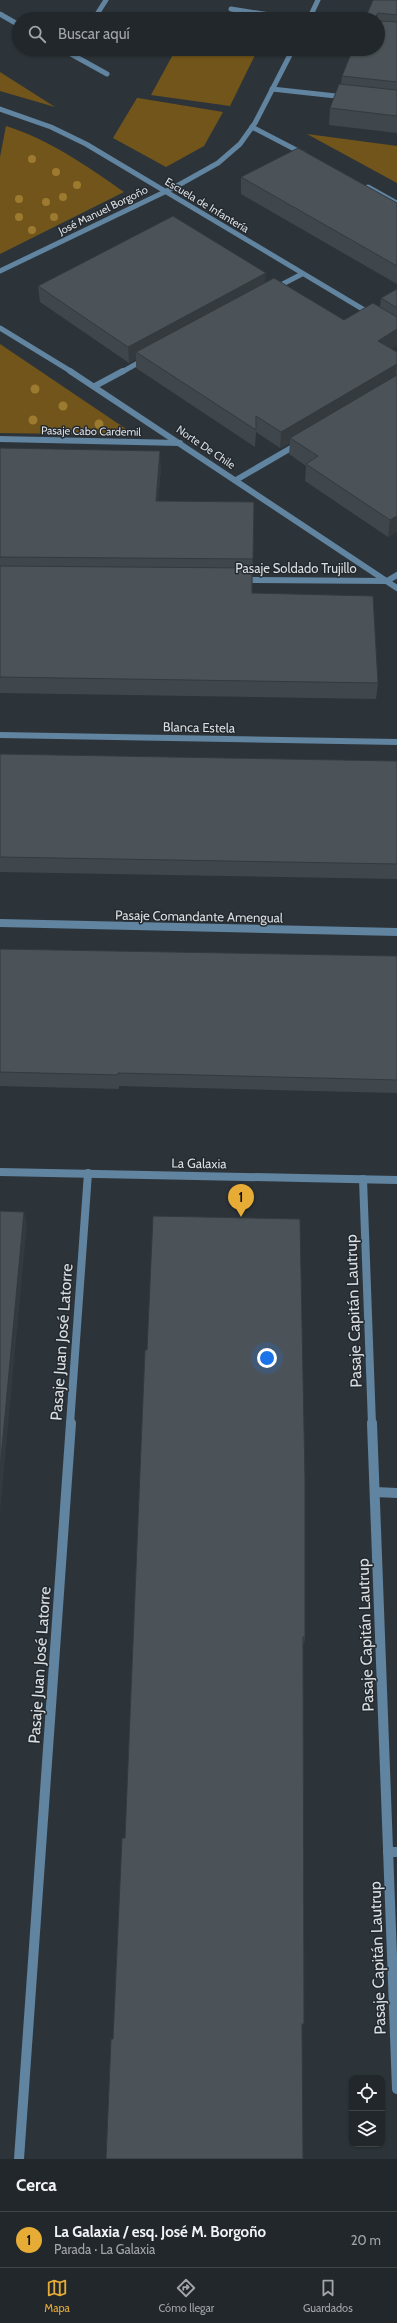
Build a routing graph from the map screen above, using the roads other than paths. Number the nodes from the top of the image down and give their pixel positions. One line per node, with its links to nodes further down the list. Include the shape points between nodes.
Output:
1 (106, 0): 4 (street)
2 (318, 0): 6 (street)
3 (231, 9): 5 (street)
4 (98, 12)
5 (250, 12)
6 (312, 12)
7 (0, 14): 8 (street)
8 (12, 21)
9 (80, 56): 11 (street)
10 (289, 56): 12 (street, José Manuel Borgoño)
11 (107, 74)
12 (272, 89): 13 (street); 15 (street, José Manuel Borgoño)
13 (350, 98)
14 (0, 109): 18 (street, Escuela de Infantería, via 69,135)
15 (252, 127): 16 (street); 18 (street, José Manuel Borgoño, via 240,144 215,164)
16 (307, 156)
17 (362, 185): 19 (street)
18 (166, 191): 20 (street, José Manuel Borgoño); 21 (street, Escuela de Infantería)
19 (397, 203)
20 (0, 271)
21 (302, 274): 22 (street); 23 (street, Escuela de Infantería)
22 (268, 292)
23 (377, 318)
24 (0, 328): 26 (street, Norte De Chile)
25 (150, 356): 26 (street)
26 (95, 386): 29 (street, Norte De Chile)
27 (0, 439): 29 (street, Pasaje Cabo Cardemil)
28 (303, 441): 30 (street)
29 (181, 443): 30 (street, Norte De Chile)
30 (236, 480): 33 (street, Norte De Chile)
31 (397, 574): 33 (street)
32 (237, 580): 33 (street, Pasaje Soldado Trujillo)
33 (387, 581): 34 (street, Norte De Chile)
34 (397, 588)
35 (0, 735): 36 (street, Blanca Estela)
36 (397, 742)
37 (0, 923): 38 (street, Pasaje Comandante Amengual)
38 (397, 932)
39 (0, 1172): 40 (street, La Galaxia)
40 (88, 1173): 41 (street, La Galaxia); 47 (street, Pasaje Juan José Latorre)
41 (363, 1179): 42 (street, La Galaxia); 43 (street, Pasaje Capitán Lautrup)
42 (397, 1180)
43 (375, 1492): 44 (street); 45 (street, Pasaje Capitán Lautrup)
44 (397, 1493)
45 (392, 1852): 46 (street, Pasaje Capitán Lautrup)
46 (397, 2089)
47 (19, 2159)

